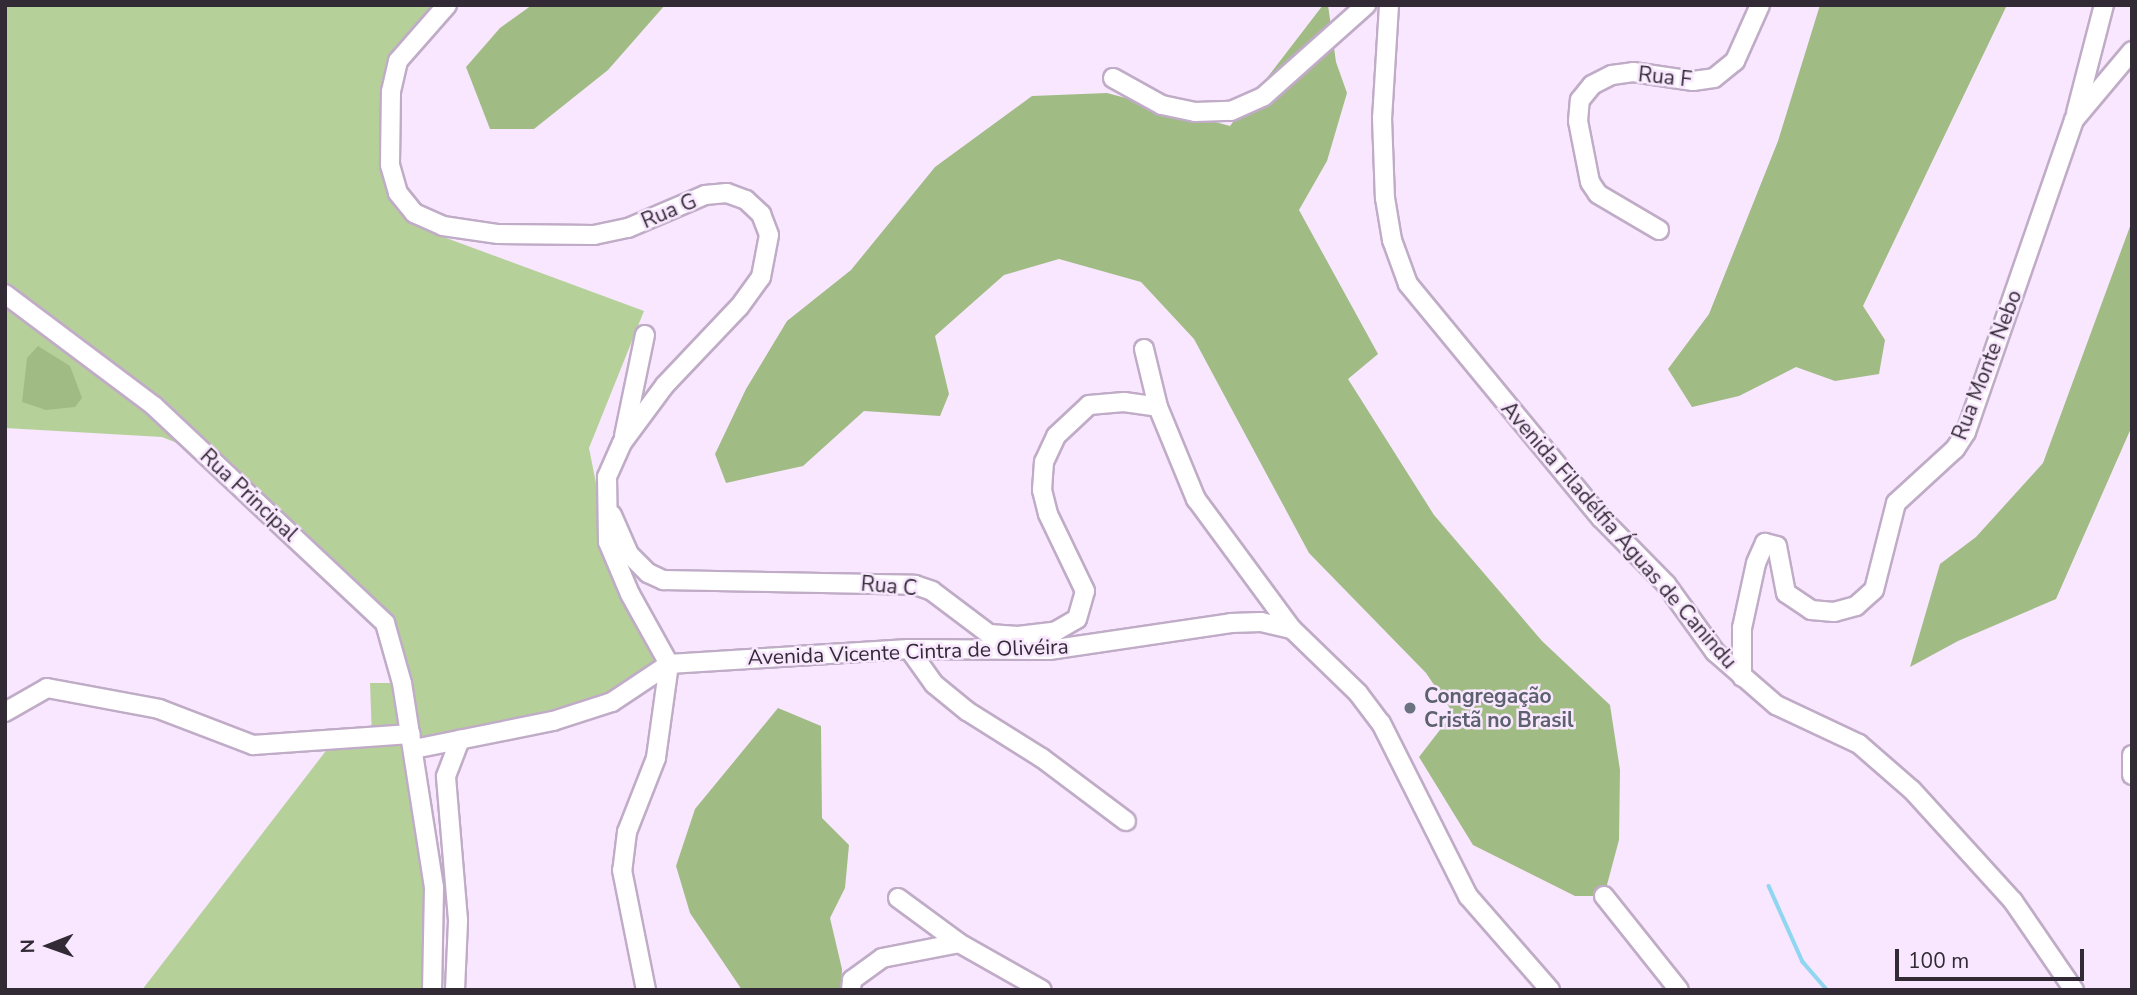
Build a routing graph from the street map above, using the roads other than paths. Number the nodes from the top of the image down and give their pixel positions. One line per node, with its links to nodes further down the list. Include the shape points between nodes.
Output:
1 (447, 5): 14 (street, Rua G, via 398,61 391,91 390,165 398,193 414,213 443,226 498,234 594,235 628,228 705,195 727,193 746,200 761,214 769,235 761,277 665,385)
2 (1366, 5): 7 (street, via 1264,96 1231,111 1195,112 1161,105)
3 (1389, 5): 19 (street, Avenida Filadélfia Águas de Canindu, via 1382,118 1385,198 1392,240 1408,284 1601,518 1666,584 1715,652)
4 (1760, 5): 9 (street, Rua F, via 1735,61 1714,78 1693,81 1633,72 1612,75 1592,85 1580,100 1578,121 1590,182 1598,194)
5 (2104, 5): 8 (street)
6 (2132, 51): 8 (street, Rua Monte Nebo)
7 (1113, 78)
8 (2074, 120): 19 (street, Rua Monte Nebo, via 1966,432 1955,449 1896,503 1874,590 1856,606 1834,612 1811,610 1786,593 1777,546 1765,543 1742,628)
9 (1659, 230)
10 (5, 294): 22 (street, Rua Principal, via 154,406 386,623)
11 (645, 335): 14 (street)
12 (1144, 349): 13 (street)
13 (1158, 407): 15 (street, Rua C, via 1124,402 1089,405 1056,436 1044,462 1042,490 1048,514 1078,569 1085,591 1083,609 1077,620 1056,631 1031,635 989,634 932,591 915,585 663,580 648,573 629,554 614,522); 16 (street, via 1196,499)
14 (622, 443): 15 (street, Rua G)
15 (607, 477): 18 (street, Rua G, via 608,542 630,594)
16 (1292, 629): 17 (street, Avenida Vicente Cintra de Olivéira, via 1241,623 1048,650); 34 (street, via 1358,693 1381,723 1468,896)
17 (909, 649): 18 (street, Avenida Vicente Cintra de Olivéira); 25 (street, via 934,684 967,711 1042,758)
18 (669, 664): 21 (street, via 612,702 553,721); 31 (street, via 656,758 627,832 622,870)
19 (1742, 677): 36 (street, Avenida Filadélfia Águas de Canindu, via 1776,705 1859,744 1912,790 2013,901)
20 (5, 712): 22 (street, via 47,688 159,709 253,745)
21 (460, 740): 22 (street); 30 (street, via 446,776 458,920)
22 (412, 742): 29 (street, Rua Principal, via 434,888)
23 (2132, 755): 24 (street)
24 (2132, 775)
25 (1126, 821)
26 (1604, 896): 35 (street)
27 (898, 898): 28 (street)
28 (959, 943): 32 (street, via 882,958 852,980); 33 (street)
29 (432, 990)
30 (455, 990)
31 (646, 990)
32 (851, 990)
33 (1042, 990)
34 (1550, 990)
35 (1679, 990)
36 (2074, 990)

